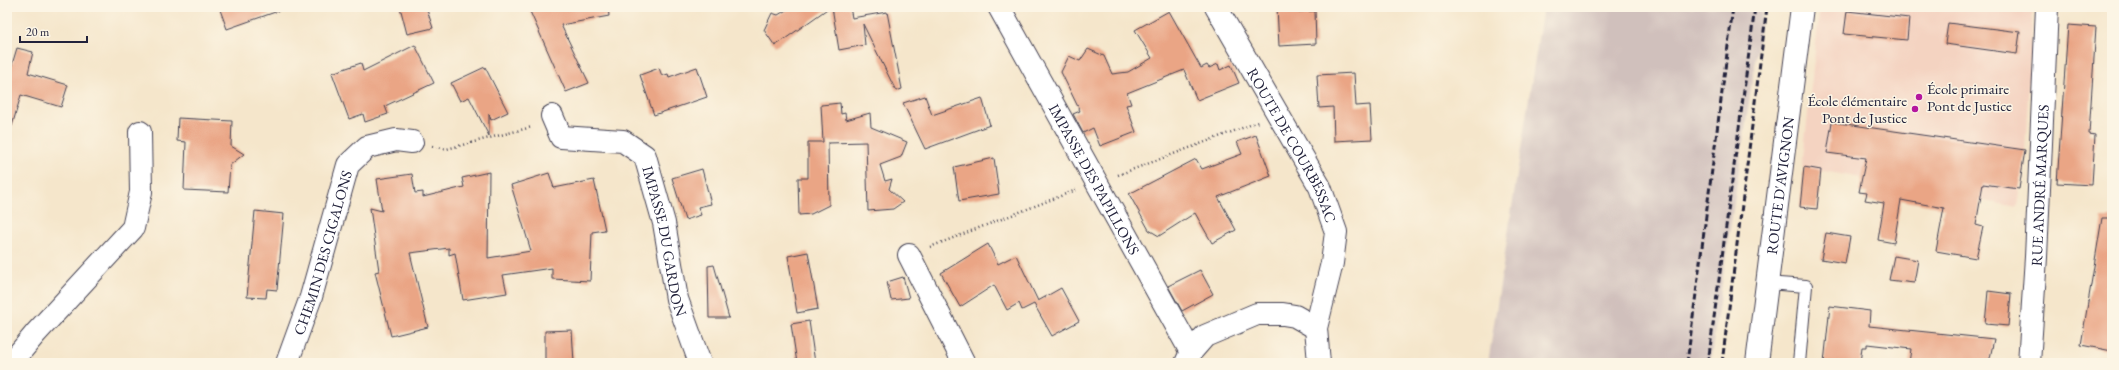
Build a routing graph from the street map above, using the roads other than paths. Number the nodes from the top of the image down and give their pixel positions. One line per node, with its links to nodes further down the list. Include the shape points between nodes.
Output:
1 (999, 7): 11 (street, IMPASSE DES PAPILLONS)
2 (1216, 7): 10 (street, ROUTE DE COURBESSAC, via 1320,187 1336,232 1332,263)
3 (1802, 7): 9 (street, ROUTE D'AVIGNON)
4 (2047, 7): 19 (street, RUE ANDRÉ MARQUES)
5 (552, 116): 14 (street, IMPASSE DU GARDON, via 561,137 623,141 645,156 664,223 677,299)
6 (140, 132): 12 (street, via 141,192 133,228 36,332)
7 (412, 142): 13 (street, CHEMIN DES CIGALONS, via 396,140 367,147 348,165 311,297)
8 (909, 255): 15 (street)
9 (1766, 283): 17 (street, ROUTE D'AVIGNON); 18 (lane, via 1806,286)
10 (1316, 328): 11 (street, via 1295,316 1257,314 1205,336); 16 (street, ROUTE DE COURBESSAC)
11 (1188, 358)
12 (11, 363)
13 (287, 363)
14 (700, 363)
15 (964, 363)
16 (1320, 363)
17 (1757, 363)
18 (1799, 363)
19 (2030, 363)

